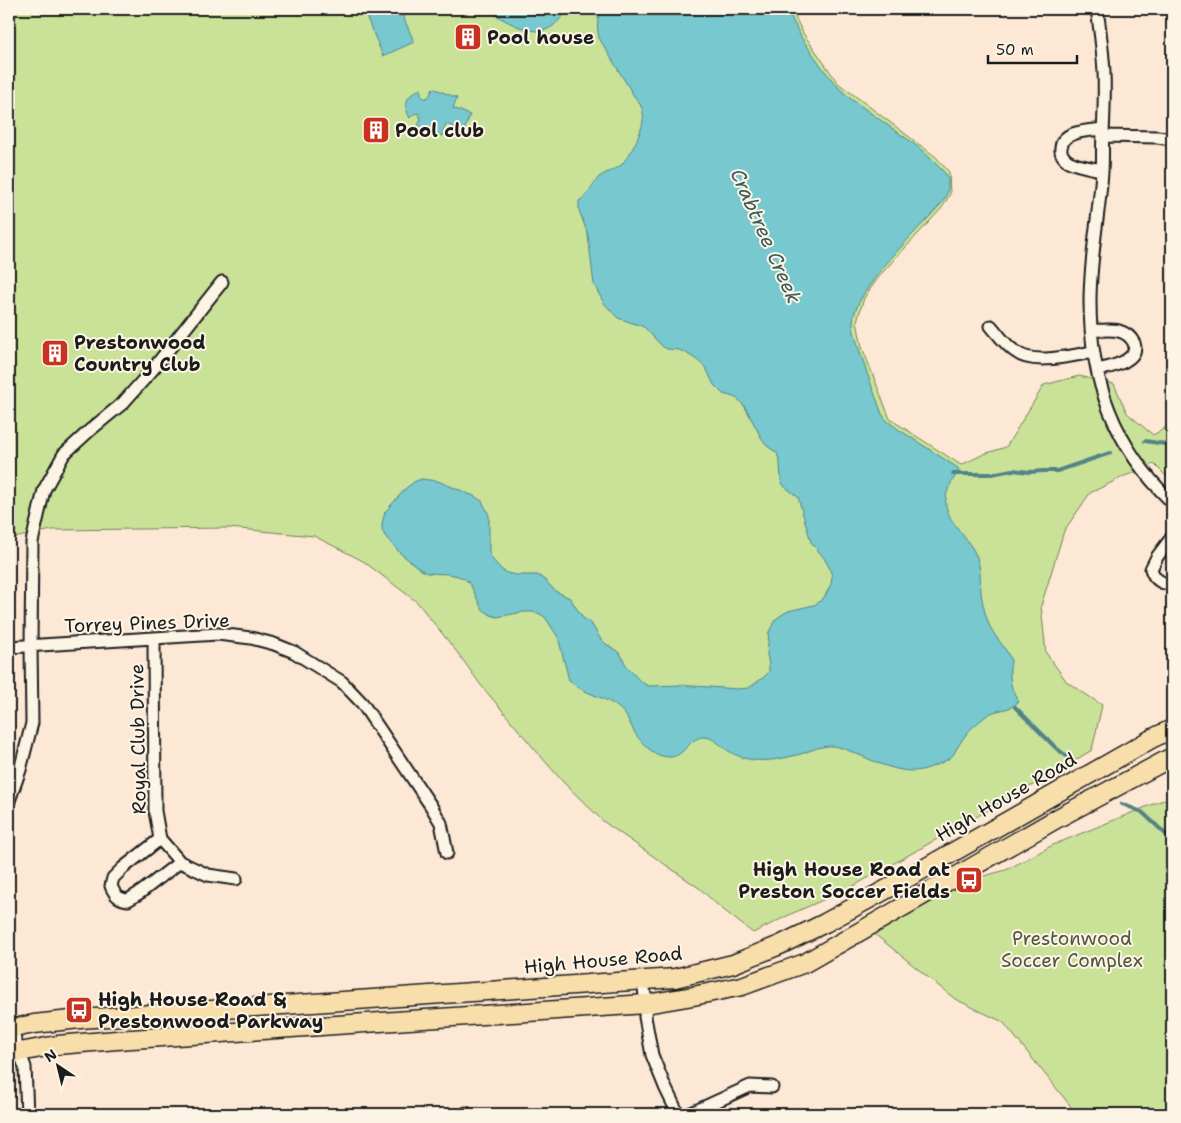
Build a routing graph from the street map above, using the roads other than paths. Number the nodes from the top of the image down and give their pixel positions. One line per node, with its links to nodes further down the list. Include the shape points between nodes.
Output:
1 (1097, 9): 2 (street, via 1104,74)
2 (1103, 132): 3 (street); 4 (street); 4 (street, via 1069,135 1060,146 1060,152 1069,161)
3 (1172, 139)
4 (1102, 170): 7 (street, via 1090,300)
5 (222, 282): 14 (street, via 124,403 64,454 44,490 32,542)
6 (991, 326): 8 (street, via 1014,352 1026,358)
7 (1092, 330): 8 (street); 9 (street, via 1119,331 1129,336 1135,347 1127,360)
8 (1093, 352): 9 (street)
9 (1098, 370): 10 (street, via 1105,400 1120,434 1146,474)
10 (1172, 502)
11 (1172, 537): 12 (street, via 1151,569 1163,584)
12 (1172, 583)
13 (154, 638): 14 (street, Torrey Pines Drive); 19 (street, Royal Club Drive, via 155,811); 20 (street, Torrey Pines Drive, via 218,634 251,638 294,652 342,682 362,703 431,806 441,823)
14 (31, 646): 15 (street, Torrey Pines Drive); 18 (street, via 32,723)
15 (9, 647)
16 (1172, 729): 23 (main road, High House Road, via 920,871 780,945 733,964 675,978)
17 (1172, 757): 24 (main road, via 1058,818 805,963 742,986)
18 (9, 801)
19 (160, 838): 21 (street, Royal Club Drive); 21 (street, via 113,878 111,886 114,892 120,899 128,900)
20 (447, 853)
21 (180, 862): 22 (street, Royal Club Drive, via 208,875)
22 (236, 878)
23 (644, 980): 24 (street); 25 (main road, High House Road, via 80,1019)
24 (646, 1004): 26 (main road, via 117,1040 57,1045); 29 (street, via 652,1055)
25 (9, 1027): 26 (street)
26 (14, 1053): 28 (street, via 25,1067)
27 (772, 1087): 30 (street, via 750,1086)
28 (27, 1114)
29 (678, 1114)
30 (689, 1114)

